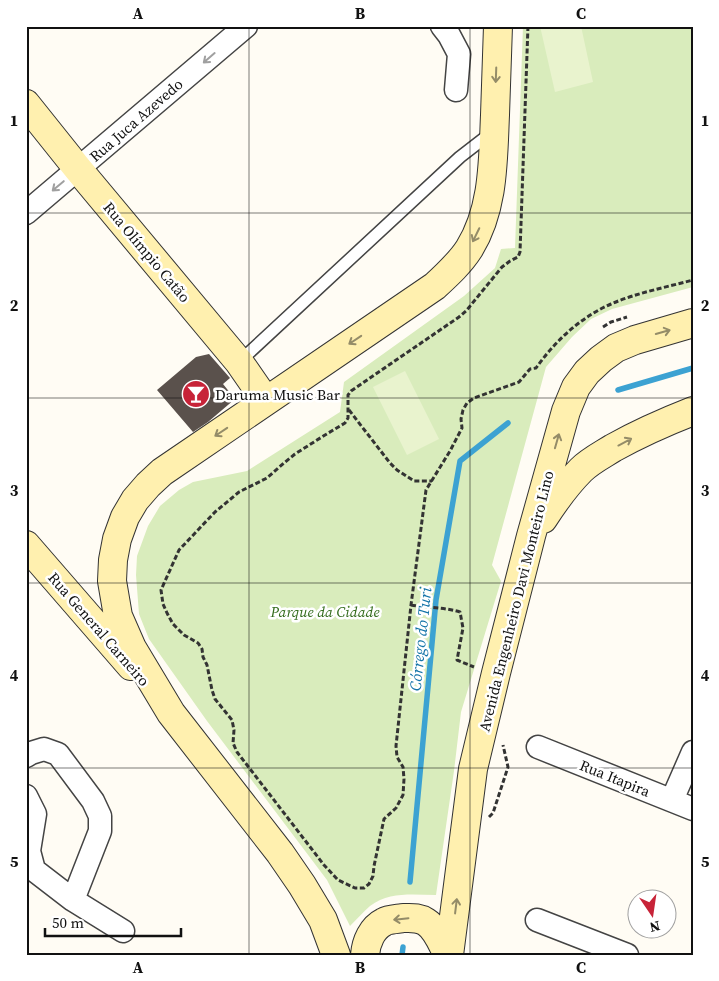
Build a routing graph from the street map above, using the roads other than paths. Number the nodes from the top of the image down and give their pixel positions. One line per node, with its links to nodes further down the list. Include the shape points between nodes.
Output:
1 (246, 26): 7 (street, Rua Juca Azevedo, one-way to 7)
2 (442, 26): 4 (street, via 459,54)
3 (498, 26): 6 (main road, one-way to 6)
4 (456, 90)
5 (26, 104): 7 (main road, Rua Olímpio Catão)
6 (494, 131): 10 (lane, via 460,157); 11 (main road, one-way to 11, via 488,198 480,226 455,268 435,286)
7 (78, 170): 8 (street, Rua Juca Azevedo, one-way to 8); 10 (main road, Rua Olímpio Catão)
8 (26, 213)
9 (693, 323): 13 (main road, Avenida Engenheiro Davi Monteiro Lino, one-way to 9, via 566,410 587,372 616,348)
10 (239, 362): 11 (main road, Rua Olímpio Catão)
11 (266, 401): 15 (main road, one-way to 15, via 162,472 135,500 117,539 112,581 118,616 132,648)
12 (693, 410): 13 (main road, one-way to 12, via 556,499 582,469 624,442)
13 (531, 536): 27 (main road, Avenida Engenheiro Davi Monteiro Lino, one-way to 13, via 473,769)
14 (26, 545): 15 (main road, Rua General Carneiro)
15 (171, 713): 25 (main road, via 302,885 323,920)
16 (538, 747): 20 (street, Rua Itapira)
17 (693, 752): 20 (street)
18 (26, 756): 22 (street, via 44,749 58,754 93,801 100,816 100,831)
19 (26, 796): 22 (street, via 35,814 29,851 34,870)
20 (672, 800): 21 (street, Rua Itapira)
21 (693, 809)
22 (73, 900): 24 (street)
23 (536, 920): 28 (street)
24 (123, 932)
25 (336, 955)
26 (365, 955): 27 (main road, Avenida Engenheiro Davi Monteiro Lino, one-way to 26, via 428,923 416,918 384,922 369,938)
27 (449, 955)
28 (627, 955)

